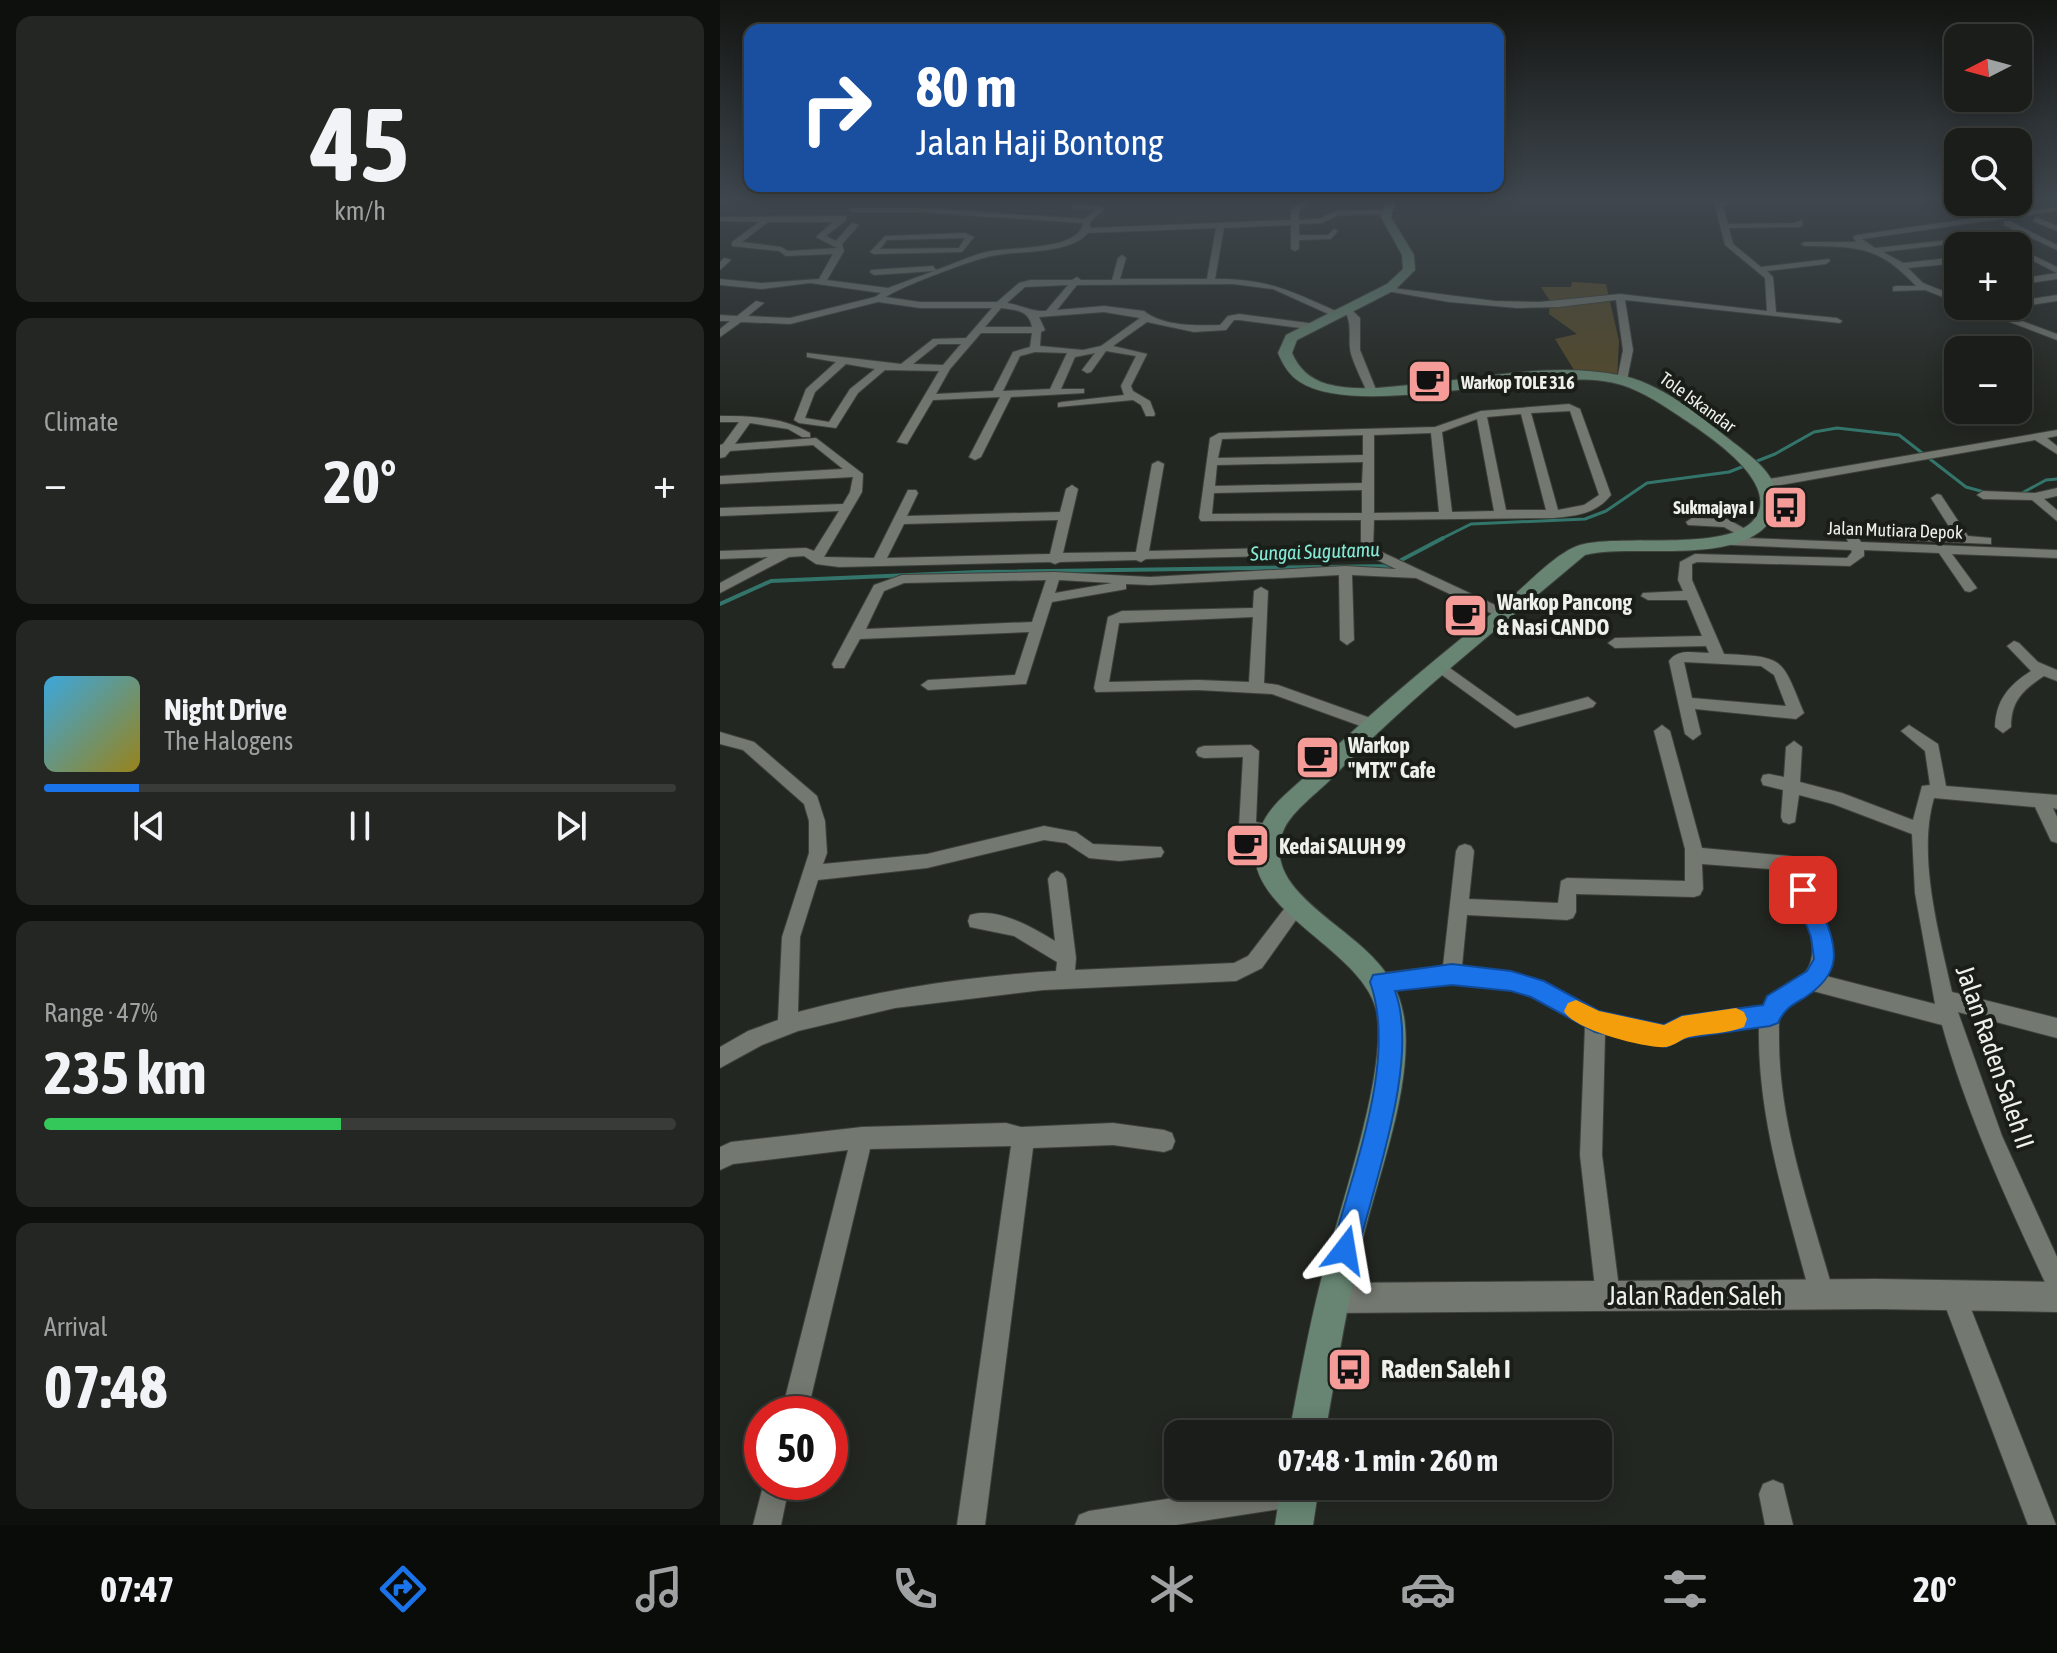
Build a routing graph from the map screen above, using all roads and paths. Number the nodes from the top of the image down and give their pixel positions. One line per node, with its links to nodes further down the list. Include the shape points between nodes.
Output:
1 (826, 272): 14 (street)
2 (874, 272): 17 (street)
3 (935, 272): 21 (street)
4 (1118, 272): 13 (street)
5 (1212, 272): 10 (street)
6 (1406, 272): 20 (main road, Tole Iskandar)
7 (1764, 272): 33 (street, via 1772,288)
8 (1906, 272): 18 (street)
9 (2057, 273): 11 (street)
10 (1211, 279): 13 (street); 32 (street, via 1275,287)
11 (2032, 279)
12 (1077, 280): 13 (street); 30 (street, via 1025,284); 35 (street)
13 (1116, 280)
14 (822, 281): 15 (street, via 761,286); 16 (street)
15 (720, 282)
16 (846, 286): 17 (street); 31 (street)
17 (867, 288): 21 (street)
18 (1925, 288): 19 (street); 22 (street)
19 (1896, 289)
20 (1385, 290): 24 (street, via 1536,304); 32 (main road, Tole Iskandar)
21 (889, 291): 26 (street)
22 (1944, 295)
23 (2032, 296): 27 (street)
24 (1620, 297): 33 (street); 58 (street, via 1628,350)
25 (2057, 298): 27 (street)
26 (878, 299): 30 (street); 31 (street)
27 (2040, 300): 28 (street)
28 (2032, 301)
29 (759, 303): 37 (street)
30 (999, 305): 34 (street, via 1024,308); 44 (street)
31 (826, 311): 37 (street, via 784,322)
32 (1341, 311): 42 (main road, Tole Iskandar); 61 (street, via 1355,318 1354,356)
33 (1772, 313): 40 (street)
34 (1033, 315): 35 (street); 45 (street)
35 (1048, 315): 38 (street, via 1122,309 1144,314)
36 (720, 318): 37 (street)
37 (739, 319): 46 (street)
38 (1145, 319): 42 (street, via 1206,330 1223,328 1239,317); 49 (street)
39 (2012, 320): 43 (street)
40 (1837, 321)
41 (2057, 325): 43 (street)
42 (1308, 326): 61 (main road, Tole Iskandar, via 1286,347 1292,369 1322,387)
43 (2035, 328): 47 (street)
44 (980, 330): 45 (street); 48 (street)
45 (1040, 330): 50 (street)
46 (720, 334)
47 (2057, 337)
48 (970, 341): 55 (street, via 936,341); 56 (street)
49 (1104, 348): 51 (street); 57 (street); 64 (street, via 1142,354 1126,386)
50 (1035, 349): 51 (street); 62 (street, via 1016,354)
51 (1079, 351): 60 (street, via 1069,359)
52 (810, 355): 53 (street)
53 (845, 360): 54 (street); 54 (street, via 810,391 799,420 832,426 854,391)
54 (883, 367): 55 (street)
55 (903, 368): 56 (street)
56 (946, 368): 63 (street)
57 (1087, 370)
58 (1622, 380): 61 (main road, Tole Iskandar, via 1581,375); 84 (main road, Tole Iskandar, via 1648,389)
59 (1080, 391): 60 (street)
60 (1054, 392): 62 (street)
61 (1372, 392)
62 (1001, 395): 63 (street); 79 (street)
63 (929, 397): 76 (street)
64 (1132, 397): 65 (street); 67 (street, via 1146,403)
65 (1062, 405)
66 (1525, 409): 68 (street); 97 (street); 97 (street, via 1575,408 1605,495 1580,512)
67 (1150, 414)
68 (1481, 414): 71 (street); 96 (street)
69 (720, 419): 70 (street)
70 (747, 419): 75 (street, via 791,426); 77 (street)
71 (1436, 430): 72 (street); 100 (street)
72 (1369, 433): 80 (street); 81 (street, via 1219,436)
73 (2057, 433): 74 (street)
74 (2037, 436): 78 (street); 84 (street, via 1917,458)
75 (816, 441): 77 (street); 83 (street)
76 (903, 442)
77 (722, 451)
78 (2057, 451)
79 (975, 457)
80 (1368, 458): 81 (street); 86 (street)
81 (1211, 462): 88 (street)
82 (1158, 464): 114 (street)
83 (854, 472): 85 (street); 94 (street, via 860,479)
84 (1762, 476): 104 (main road, via 1772,492 1766,513)
85 (720, 480)
86 (1370, 486): 88 (street); 98 (street)
87 (1072, 489): 99 (street)
88 (1208, 490): 98 (street, via 1204,512 1212,521)
89 (912, 493): 102 (street)
90 (1983, 495): 91 (street)
91 (2045, 495): 93 (street); 101 (street)
92 (1937, 498): 105 (street)
93 (2057, 506)
94 (847, 507): 95 (street); 113 (street)
95 (720, 512)
96 (1501, 514): 97 (street); 100 (street)
97 (1553, 514)
98 (1370, 515): 100 (street); 109 (street)
99 (1065, 516): 102 (street); 115 (street)
100 (1446, 516)
101 (2057, 517)
102 (899, 520): 117 (street)
103 (1692, 522): 104 (street, via 1727,523)
104 (1749, 538): 106 (street, Jalan Mutiara Depok); 106 (street, Jalan Mutiara Depok); 116 (street); 129 (main road, via 1601,544 1579,551)
105 (1963, 539): 106 (street, Jalan Mutiara Depok); 107 (street, Jalan Mutiara Depok)
106 (1854, 541): 108 (street, Jalan Mutiara Depok); 116 (street, via 1858,556 1850,562)
107 (2057, 544)
108 (1943, 550): 111 (street, Jalan Mutiara Depok); 122 (street)
109 (1371, 552): 114 (street); 119 (street)
110 (785, 553): 112 (street); 113 (street); 123 (street)
111 (2057, 554)
112 (720, 555)
113 (817, 557): 117 (street, via 839,563)
114 (1141, 558): 115 (street)
115 (1055, 560): 117 (street)
116 (1776, 561): 125 (street, via 1695,558 1686,562)
117 (879, 562)
118 (1345, 570): 119 (street); 121 (street); 132 (street)
119 (1422, 574): 129 (street)
120 (1054, 576): 121 (street); 127 (street); 131 (street, via 893,580 879,588)
121 (1150, 581): 127 (street)
122 (1970, 588)
123 (720, 589)
124 (1261, 591): 128 (street)
125 (1691, 595): 126 (street); 133 (street)
126 (1648, 596)
127 (1047, 599): 130 (street)
128 (1260, 612): 142 (street); 142 (street, via 1116,618 1101,688)
129 (1503, 614): 138 (main road)
130 (1037, 627): 131 (street); 141 (street, via 1021,680)
131 (856, 634): 137 (street)
132 (1347, 640)
133 (1710, 641): 134 (street); 136 (street)
134 (1615, 643)
135 (2014, 646): 139 (street)
136 (1718, 657): 144 (street, via 1678,658); 144 (street, via 1750,658 1775,668 1799,720)
137 (839, 664)
138 (1440, 666): 143 (street, via 1515,722); 145 (main road)
139 (2041, 671): 140 (street); 146 (street, via 2013,690 2002,711)
140 (2057, 676)
141 (928, 685)
142 (1256, 688): 145 (street, via 1301,697)
143 (1588, 703)
144 (1686, 703): 149 (street)
145 (1371, 724): 160 (main road)
146 (2003, 727)
147 (1662, 731): 162 (street)
148 (1909, 731): 155 (street, Jalan Raden Saleh II, via 1932,748)
149 (1693, 734)
150 (724, 743): 165 (street, via 748,746 811,801 818,853)
151 (1794, 747): 154 (street)
152 (1204, 752): 160 (street, via 1251,751 1247,827)
153 (1769, 780): 154 (street)
154 (1790, 784): 158 (street); 159 (street)
155 (1933, 791): 156 (street); 159 (street, Jalan Raden Saleh II)
156 (2036, 799): 157 (street); 161 (street)
157 (2057, 802)
158 (1789, 817)
159 (1921, 830): 175 (street, Jalan Raden Saleh II, via 1931,953)
160 (1270, 831): 167 (main road, via 1266,868 1276,888)
161 (2057, 836)
162 (1693, 850): 168 (street, via 1694,889 1567,886 1567,912); 173 (street, via 1700,856 1793,866 1822,937 1825,960)
163 (1465, 851): 168 (street)
164 (1155, 852): 165 (street, via 1089,851 1070,837 1044,833 927,861)
165 (811, 873): 178 (street, via 791,937)
166 (1057, 879): 170 (street)
167 (1297, 906): 172 (street, via 1255,962 1236,972); 174 (main road, via 1357,953)
168 (1461, 907): 171 (street)
169 (977, 921): 170 (street, via 1018,928)
170 (1067, 958): 172 (street)
171 (1452, 974): 174 (street); 177 (street, via 1536,988)
172 (1065, 980): 178 (street, via 922,997)
173 (1810, 981): 175 (street); 176 (street, via 1775,1004)
174 (1381, 982): 190 (main road, via 1393,1035 1387,1083)
175 (1944, 1008): 179 (street); 185 (street, Jalan Raden Saleh II, via 1993,1145)
176 (1770, 1015): 177 (street, via 1682,1027 1666,1036); 186 (street, via 1772,1097)
177 (1595, 1021): 188 (street, via 1591,1155)
178 (788, 1022): 180 (street)
179 (2057, 1028)
180 (720, 1058)
181 (862, 1138): 182 (street); 184 (street, via 731,1153); 191 (street)
182 (1021, 1138): 183 (street, via 1113,1134); 197 (street)
183 (1164, 1141)
184 (720, 1159)
185 (2057, 1283)
186 (1822, 1295): 187 (street, Jalan Raden Saleh); 188 (street, Jalan Raden Saleh)
187 (1953, 1295): 189 (street, Jalan Raden Saleh); 200 (street)
188 (1608, 1296): 190 (street, Jalan Raden Saleh, via 1522,1301)
189 (2057, 1297)
190 (1332, 1298): 192 (main road)
191 (798, 1396)
192 (1310, 1420)
193 (1773, 1494): 199 (street)
194 (773, 1500): 196 (street)
195 (1298, 1501): 198 (street)
196 (767, 1525)
197 (971, 1525)
198 (1089, 1525)
199 (1779, 1525)
200 (2042, 1525)

